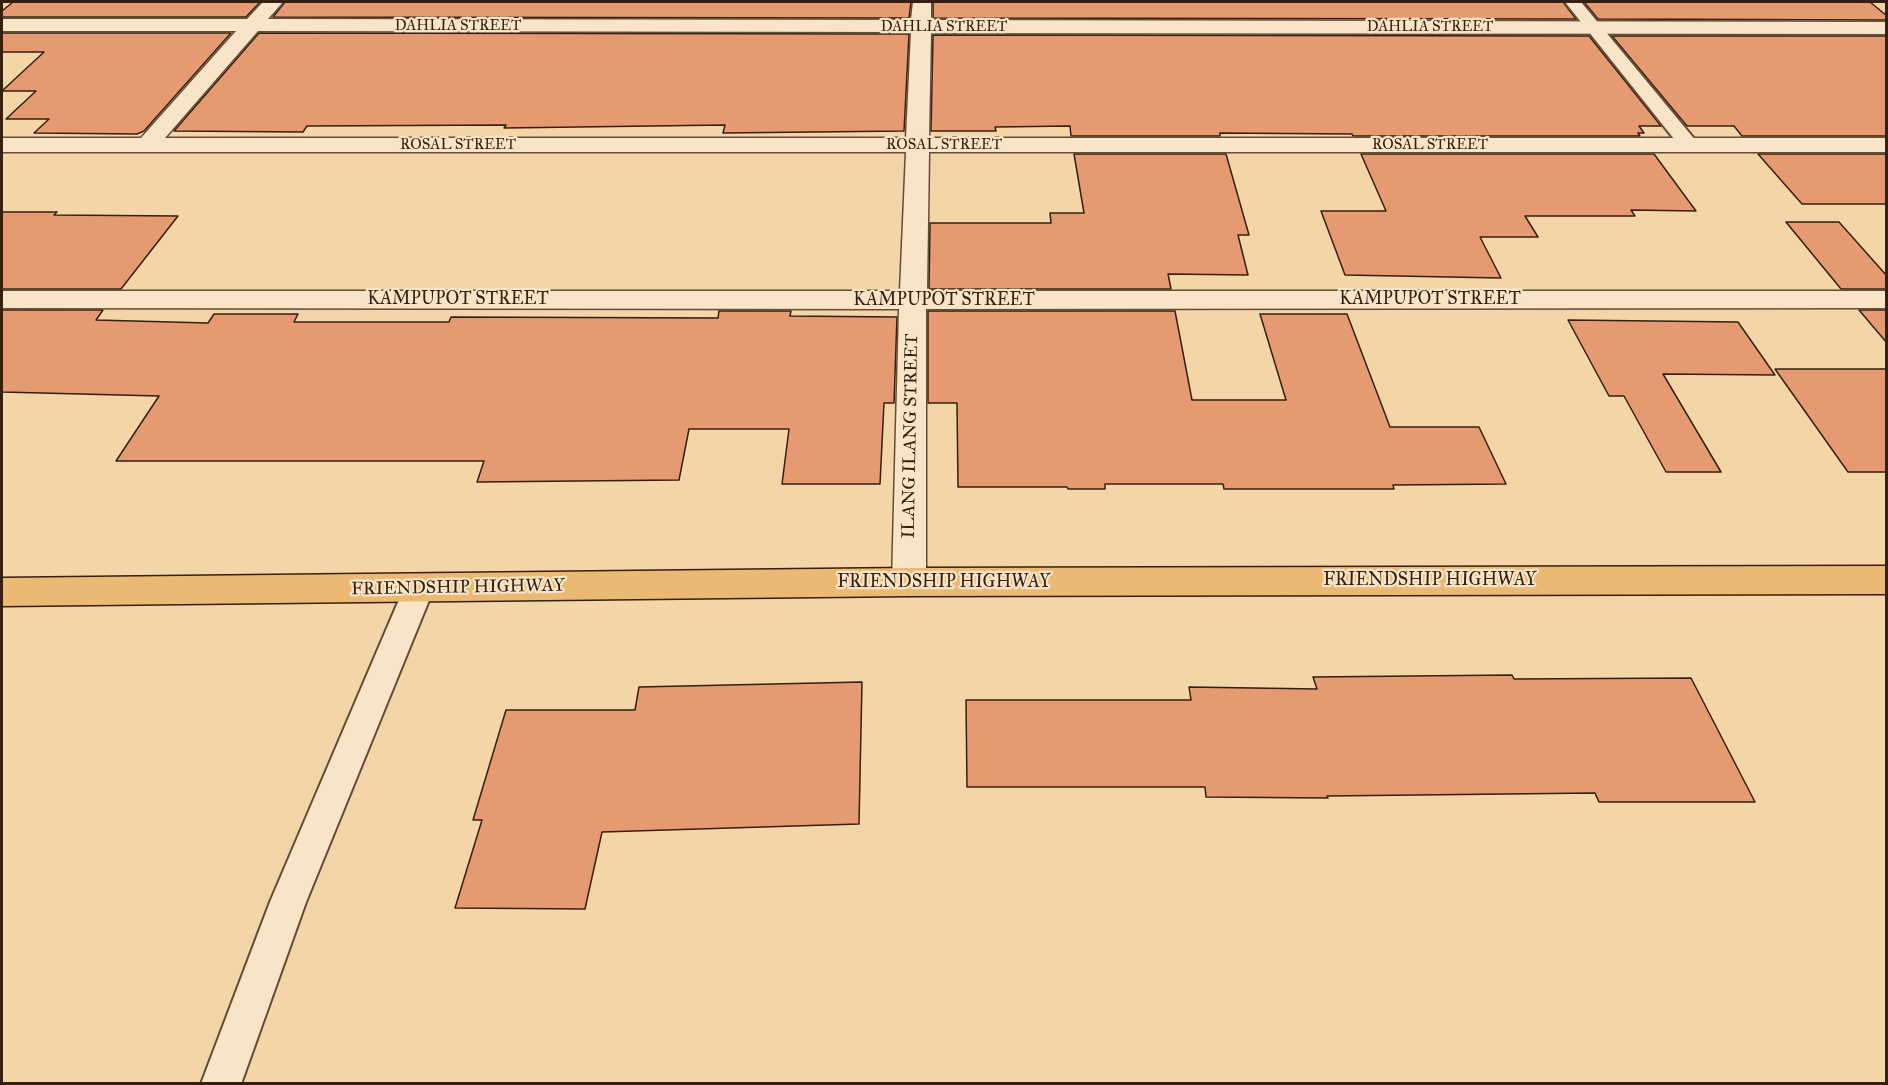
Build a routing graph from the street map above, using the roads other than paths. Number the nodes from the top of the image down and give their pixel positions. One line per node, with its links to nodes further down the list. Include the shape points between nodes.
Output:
1 (273, 2): 5 (street)
2 (922, 2): 6 (street, ILANG ILANG STREET)
3 (1573, 2): 7 (lane)
4 (2, 25): 5 (street, DAHLIA STREET)
5 (252, 26): 6 (street, DAHLIA STREET); 10 (street)
6 (922, 27): 7 (street, DAHLIA STREET); 11 (street, ILANG ILANG STREET)
7 (1594, 28): 8 (street, DAHLIA STREET); 12 (lane)
8 (1887, 28)
9 (2, 145): 10 (street, ROSAL STREET)
10 (147, 145): 11 (street, ROSAL STREET)
11 (918, 145): 12 (street, ROSAL STREET); 16 (street, ILANG ILANG STREET)
12 (1689, 145): 13 (street, ROSAL STREET)
13 (1887, 145)
14 (2, 300): 16 (street, KAMPUPOT STREET)
15 (1887, 300): 16 (street, KAMPUPOT STREET)
16 (913, 301): 18 (street, ILANG ILANG STREET)
17 (1887, 580): 18 (main road, FRIENDSHIP HIGHWAY)
18 (909, 582): 19 (main road, FRIENDSHIP HIGHWAY)
19 (419, 588): 20 (main road, FRIENDSHIP HIGHWAY); 21 (lane, via 288,902)
20 (2, 592)
21 (221, 1083)

